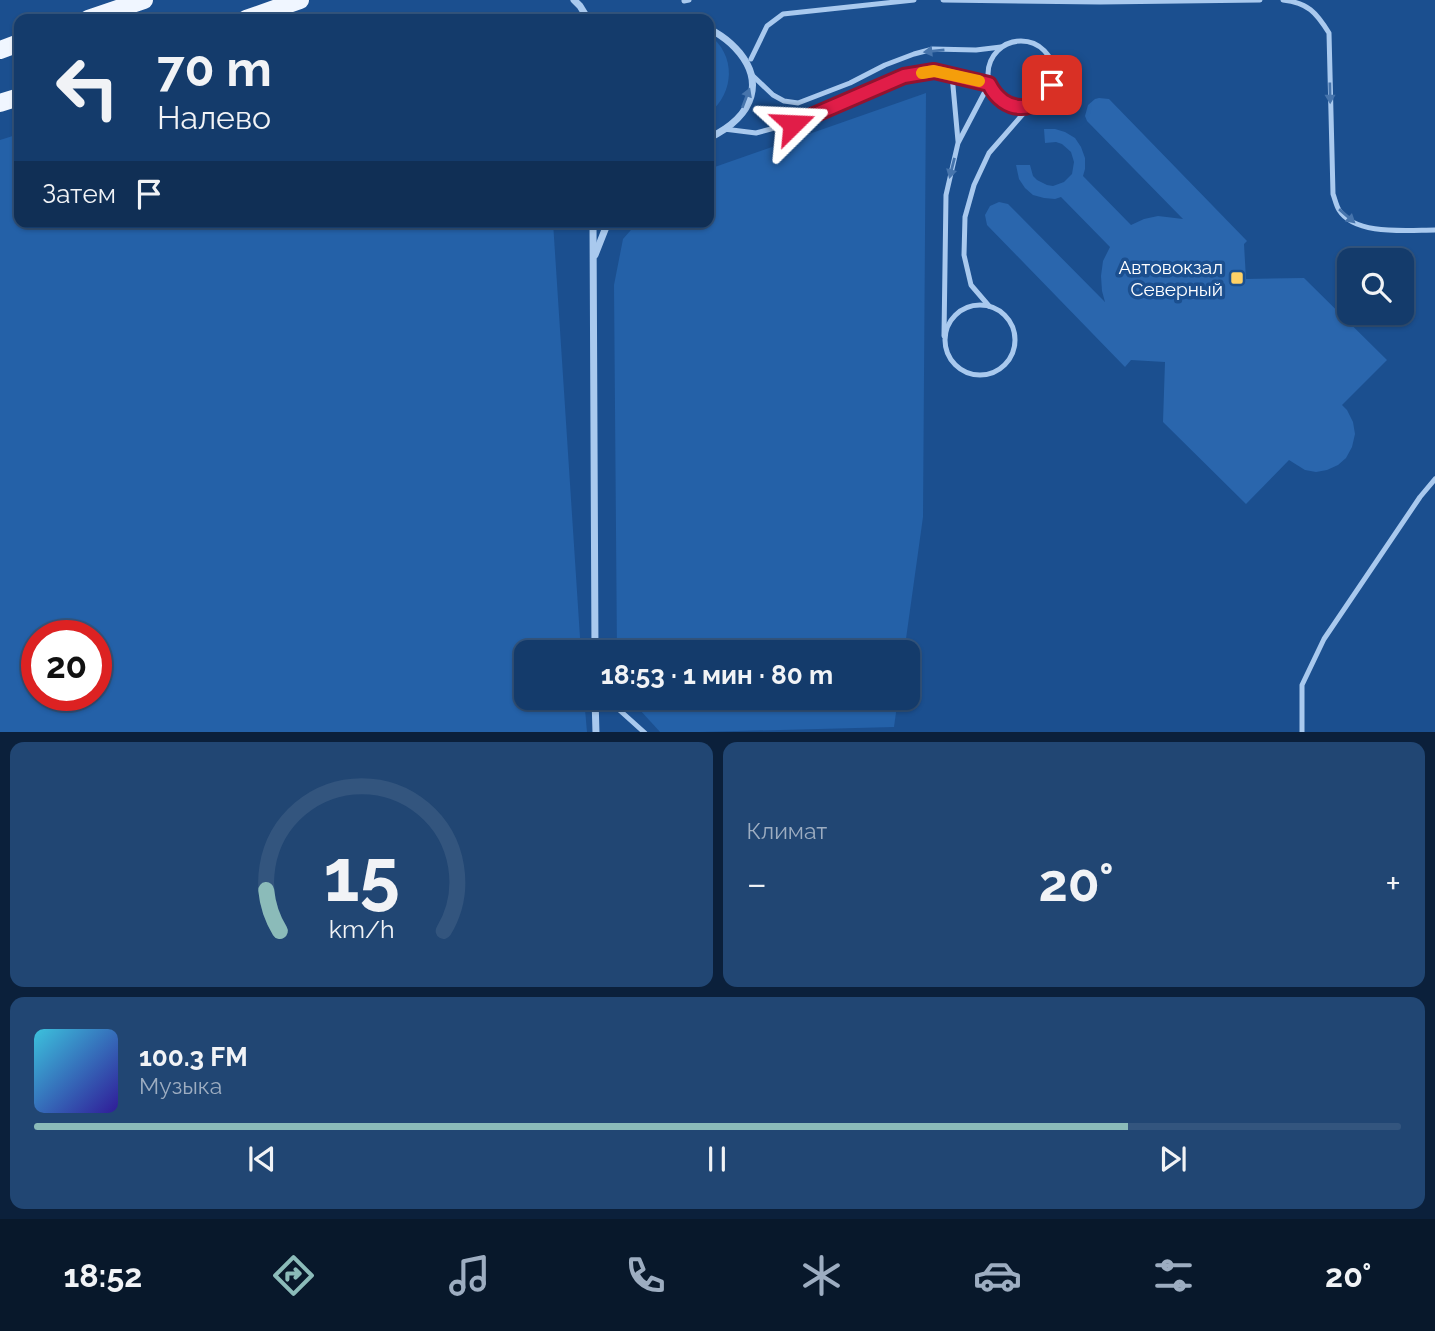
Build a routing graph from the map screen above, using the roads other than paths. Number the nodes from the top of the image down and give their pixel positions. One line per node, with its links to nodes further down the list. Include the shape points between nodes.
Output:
1 (144, 0): 10 (main road)
2 (300, 0): 11 (main road)
3 (914, 0): 15 (lane, via 783,13 767,26)
4 (943, 0): 5 (lane)
5 (1260, 0)
6 (1283, 0): 25 (lane, one-way to 25, via 1308,7 1329,33 1333,194 1339,211 1367,228)
7 (690, 1): 8 (street)
8 (671, 2)
9 (647, 10): 12 (street)
10 (103, 14)
11 (260, 14)
12 (641, 14)
13 (1001, 47): 16 (lane, one-way to 16, via 914,54 798,103 773,95); 18 (lane, via 989,64); 19 (lane, via 1031,42 1041,47 1053,64 1048,94)
14 (748, 48): 15 (street)
15 (751, 59): 16 (street)
16 (752, 75): 20 (street, one-way to 16, via 744,105)
17 (952, 75): 18 (lane); 20 (lane, via 934,71 904,76 793,124 756,133); 22 (lane)
18 (989, 84): 19 (lane, via 1010,105); 22 (lane)
19 (1030, 106): 27 (lane, via 989,153 965,217 964,255 971,285)
20 (724, 130): 21 (street)
21 (714, 135)
22 (958, 143): 28 (lane, one-way to 28, via 946,195)
23 (593, 228): 26 (street)
24 (606, 228): 26 (street)
25 (1435, 230)
26 (593, 259): 30 (street)
27 (989, 306): 28 (lane, via 977,304 959,311); 28 (lane, via 1008,318 1016,339 1009,361 1000,370 978,376 957,368 949,358)
28 (944, 336)
29 (1435, 479): 35 (lane, via 1324,639 1302,685)
30 (595, 640)
31 (595, 710): 33 (street)
32 (620, 710): 34 (lane)
33 (596, 732)
34 (644, 732)
35 (1302, 732)

